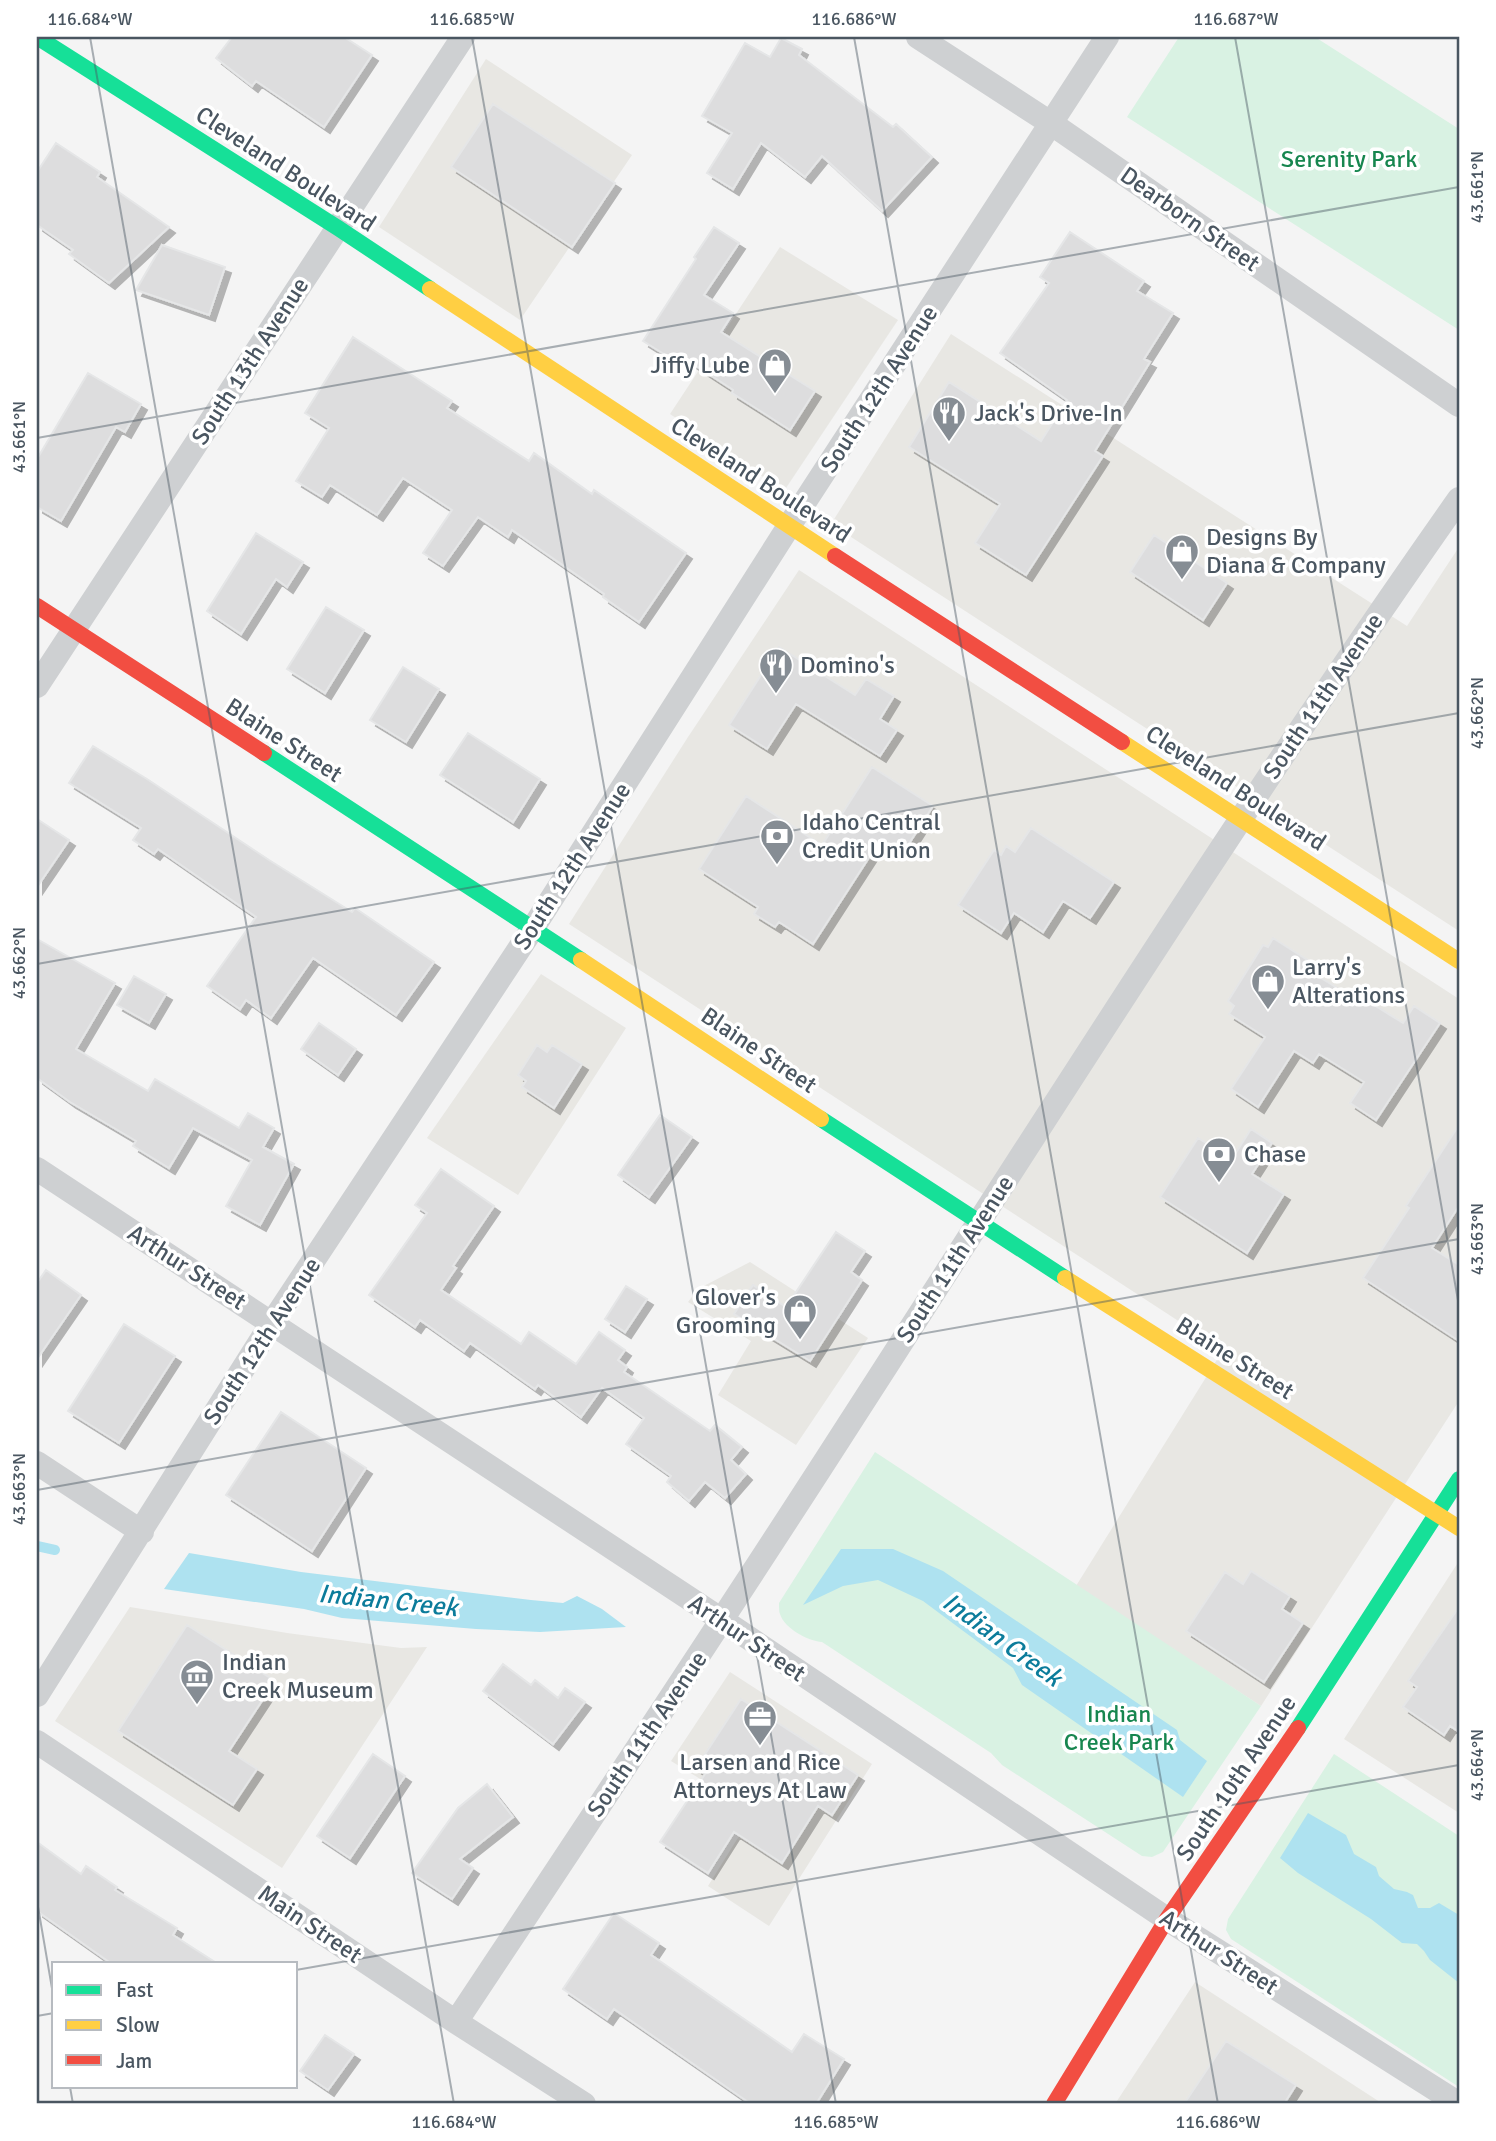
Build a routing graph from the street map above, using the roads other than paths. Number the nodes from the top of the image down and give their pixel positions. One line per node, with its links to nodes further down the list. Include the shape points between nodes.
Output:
1 (37, 37): 6 (main road, Cleveland Boulevard)
2 (463, 37): 6 (street, South 13th Avenue)
3 (918, 37): 5 (street, Dearborn Street)
4 (1107, 37): 5 (street, South 12th Avenue)
5 (1052, 124): 7 (street, Dearborn Street); 9 (street, South 12th Avenue)
6 (338, 228): 9 (main road, Cleveland Boulevard); 11 (street, South 13th Avenue)
7 (1459, 404)
8 (1459, 499): 13 (street, South 11th Avenue)
9 (789, 526): 13 (main road, Cleveland Boulevard); 14 (street, South 12th Avenue)
10 (37, 606): 11 (main road, Blaine Street)
11 (73, 630): 12 (street, South 13th Avenue); 14 (main road, Blaine Street)
12 (37, 686)
13 (1241, 819): 15 (main road, Cleveland Boulevard); 17 (street, South 11th Avenue)
14 (533, 928): 17 (main road, Blaine Street); 18 (street, South 12th Avenue)
15 (1459, 961)
16 (37, 1169): 18 (street, Arthur Street)
17 (978, 1223): 21 (main road, Blaine Street); 24 (street, South 11th Avenue)
18 (272, 1323): 23 (street, South 12th Avenue); 24 (street, Arthur Street)
19 (37, 1463): 23 (street)
20 (1459, 1479): 21 (main road, South 10th Avenue)
21 (1437, 1513): 22 (main road, Blaine Street); 27 (main road, South 10th Avenue, via 1299,1727)
22 (1459, 1528)
23 (142, 1532): 25 (street, South 12th Avenue)
24 (722, 1620): 27 (street, Arthur Street); 28 (street, South 11th Avenue)
25 (37, 1695)
26 (37, 1742): 28 (street, Main Street)
27 (1167, 1919): 29 (street, Arthur Street); 31 (main road, South 10th Avenue)
28 (456, 2022): 30 (street, Main Street)
29 (1456, 2102)
30 (584, 2104)
31 (1054, 2104)

